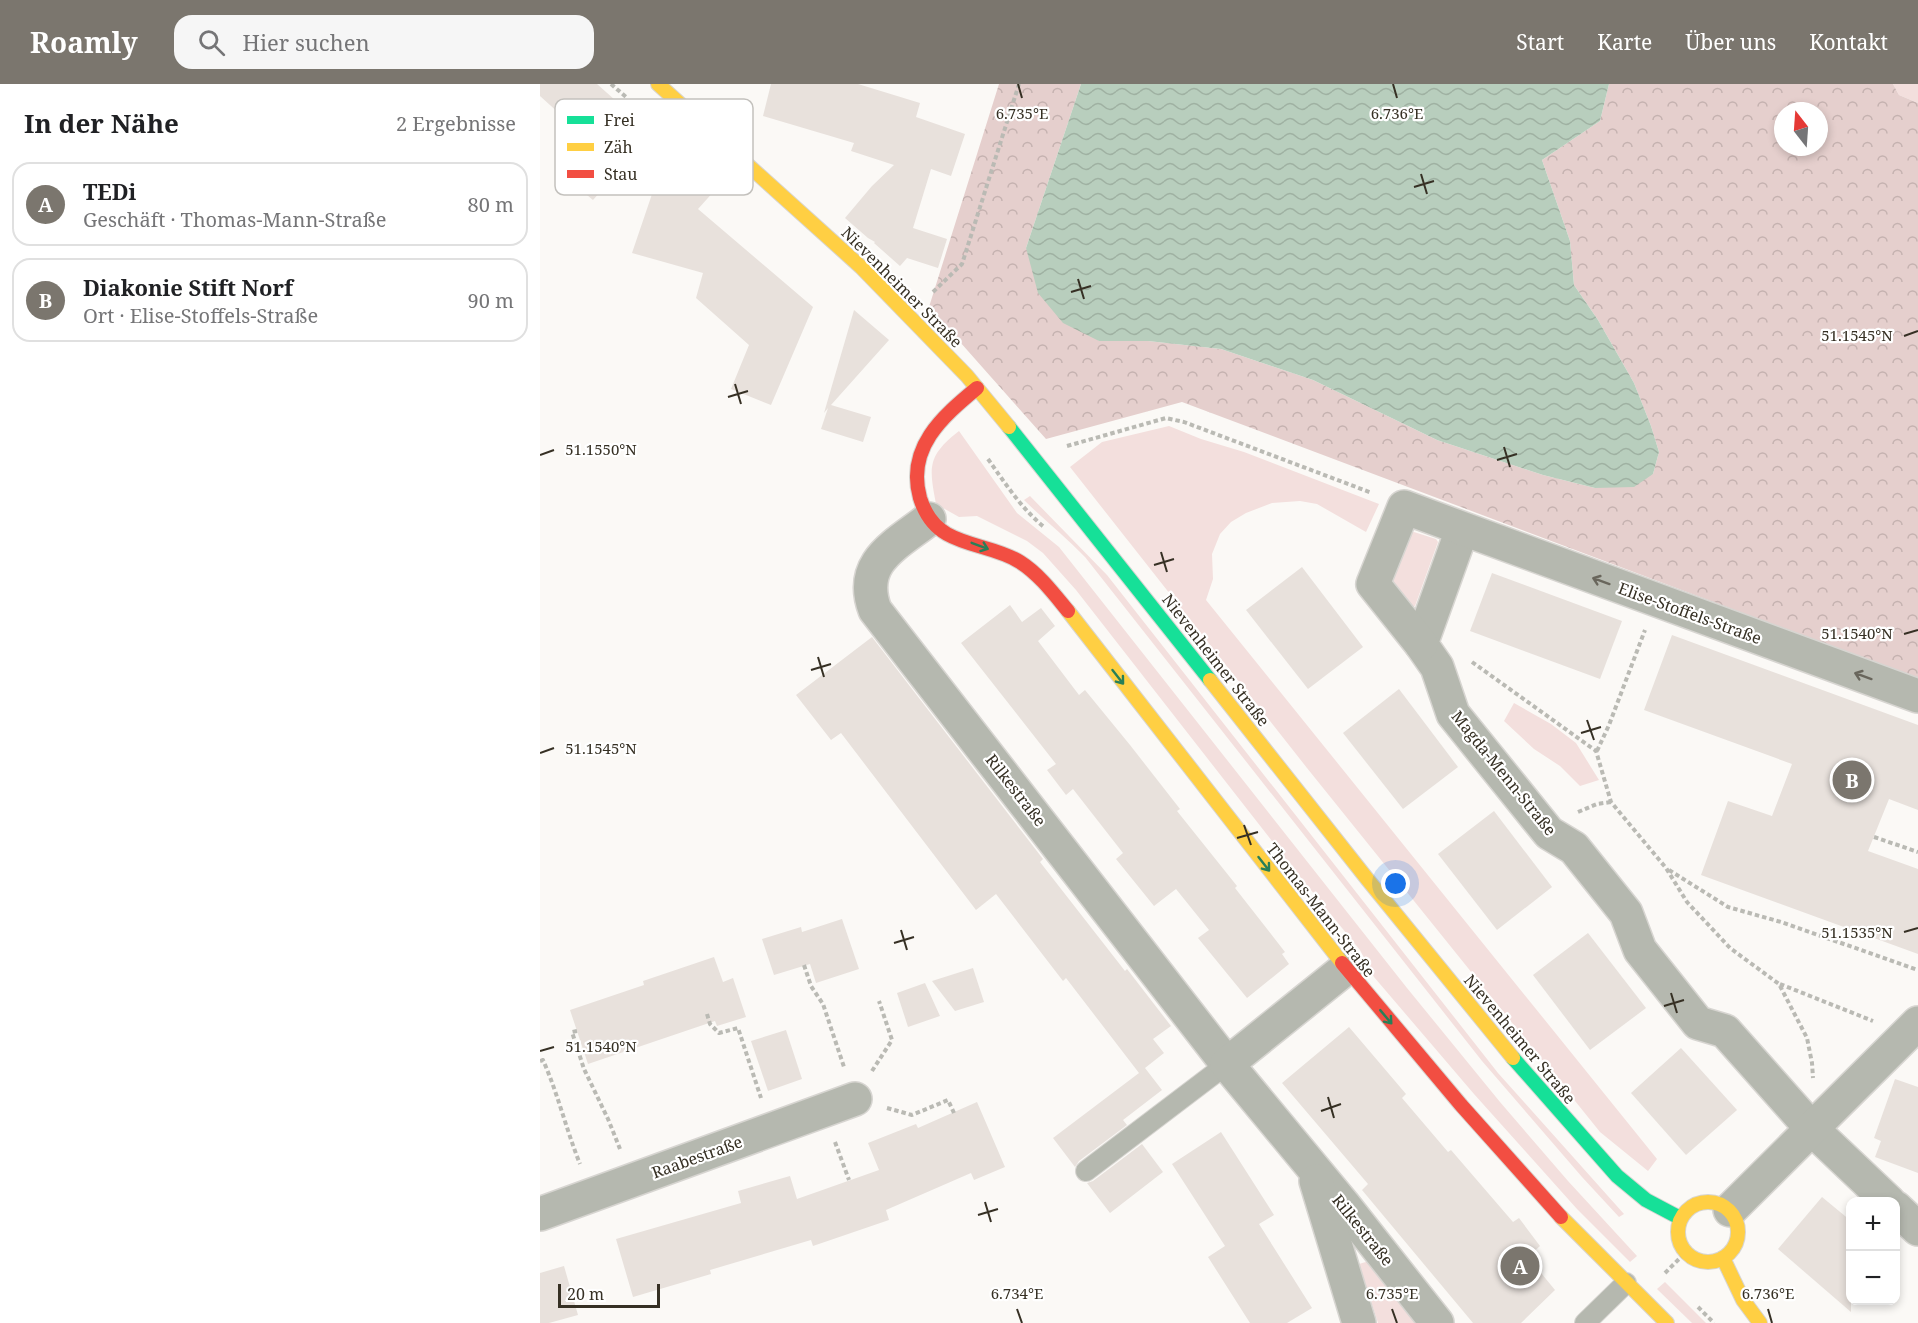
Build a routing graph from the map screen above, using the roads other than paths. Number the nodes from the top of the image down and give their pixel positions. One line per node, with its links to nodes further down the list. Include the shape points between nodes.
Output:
1 (658, 84): 2 (main road, Nievenheimer Straße)
2 (675, 99)
3 (753, 170): 4 (main road, Nievenheimer Straße, via 861,267)
4 (977, 388): 5 (main road, via 951,409 923,444 917,459 915,483); 20 (main road, Nievenheimer Straße, via 1521,1068 1617,1176 1646,1200)
5 (929, 519): 9 (main road, Thomas-Mann-Straße, one-way to 9, via 950,535 1018,561 1054,594); 11 (street, Rilkestraße, via 884,553 878,562 869,594 875,610)
6 (1462, 530): 7 (street); 7 (street, Magda-Menn-Straße, via 1404,507 1372,584); 8 (street, Elise-Stoffels-Straße, one-way to 6)
7 (1421, 644): 13 (street, Magda-Menn-Straße, via 1437,667 1453,714 1549,833 1574,848 1626,913 1640,950 1698,1023 1725,1031)
8 (1918, 696)
9 (1345, 969): 11 (street); 23 (main road, Thomas-Mann-Straße, one-way to 23, via 1461,1105)
10 (1912, 1030): 13 (street)
11 (1218, 1053): 14 (street, Rilkestraße); 15 (lane)
12 (855, 1099): 19 (street, Raabestraße)
13 (1812, 1129): 16 (street); 17 (street)
14 (1311, 1167): 24 (street, Rilkestraße); 25 (street, Rilkestraße)
15 (1086, 1171)
16 (1884, 1197)
17 (1730, 1210): 20 (main road, via 1717,1202 1703,1201 1689,1207); 22 (main road, via 1737,1222 1738,1236 1733,1249)
18 (1900, 1212): 21 (street)
19 (540, 1214)
20 (1680, 1218): 22 (main road, via 1677,1230 1685,1253 1710,1262)
21 (1918, 1229)
22 (1723, 1258): 28 (main road, via 1743,1300)
23 (1626, 1283): 26 (lane); 27 (main road, Thomas-Mann-Straße)
24 (1359, 1323)
25 (1437, 1323)
26 (1584, 1323)
27 (1667, 1323)
28 (1760, 1323)

